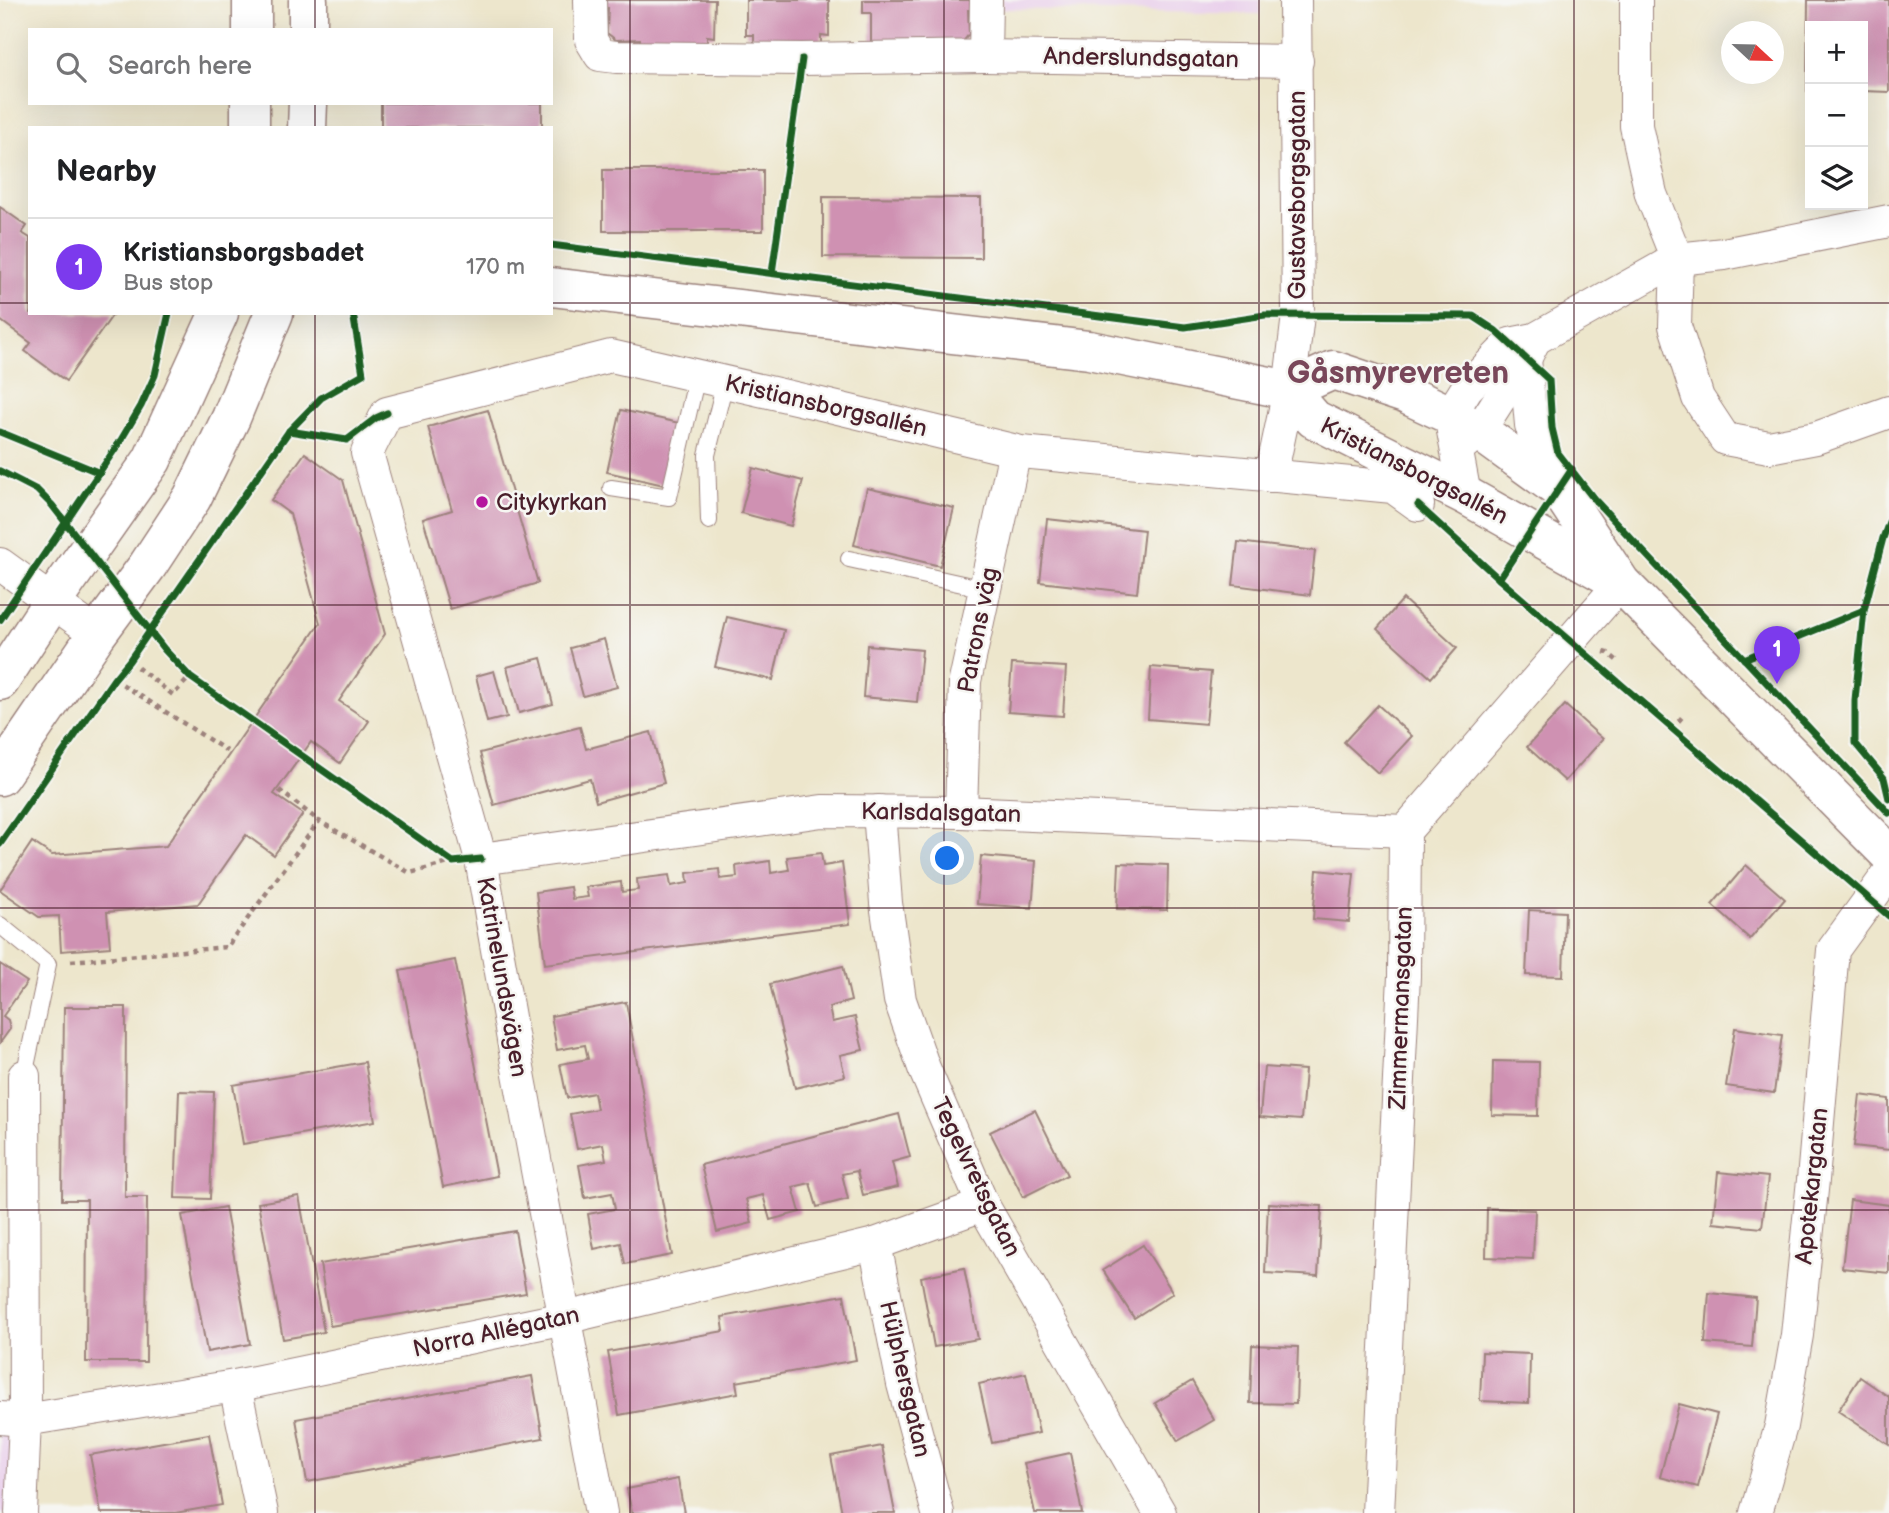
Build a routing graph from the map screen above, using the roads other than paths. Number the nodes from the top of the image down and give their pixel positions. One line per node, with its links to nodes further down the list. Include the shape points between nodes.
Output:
1 (252, 0): 7 (street)
2 (308, 0): 8 (street)
3 (590, 0): 9 (street, Anderslundsgatan, via 591,40 600,55)
4 (986, 0): 9 (street)
5 (1295, 0): 10 (street, Gustavsborgsgatan)
6 (1636, 0): 16 (street, via 1636,126 1651,194)
7 (252, 28)
8 (308, 28)
9 (985, 56): 10 (street, Anderslundsgatan)
10 (1297, 61): 22 (street, Gustavsborgsgatan, via 1298,315)
11 (250, 105): 13 (street)
12 (308, 105): 14 (street)
13 (250, 126)
14 (307, 126)
15 (1889, 221): 16 (street)
16 (1677, 259): 20 (street); 23 (street, via 1675,326 1698,398 1726,439 1769,447 1816,438)
17 (553, 287): 22 (street, via 1088,350)
18 (218, 315): 37 (street, via 152,460)
19 (273, 315): 38 (street, via 192,498)
20 (1530, 349): 25 (street); 30 (street, via 1531,425 1541,457)
21 (711, 379): 24 (street, Kristiansborgsallén, via 611,356); 26 (street, Kristiansborgsallén); 29 (lane, via 669,498); 32 (lane)
22 (1289, 390): 25 (street, Kristiansborgsallén, via 1333,369 1405,394); 27 (street, Kristiansborgsallén); 28 (street, Kristiansborgsallén, via 1314,419)
23 (1889, 412)
24 (387, 413): 45 (street, Katrinelundsvägen, via 367,453)
25 (1461, 432): 28 (street); 30 (street, Kristiansborgsallén); 31 (street)
26 (1015, 451): 27 (street, Kristiansborgsallén); 36 (street, Patrons väg)
27 (1271, 476): 28 (street, Kristiansborgsallén)
28 (1415, 487): 31 (street, Kristiansborgsallén)
29 (611, 488)
30 (1559, 489): 35 (street, Kristiansborgsallén)
31 (1465, 495): 35 (street, Kristiansborgsallén)
32 (709, 522)
33 (849, 559): 36 (lane)
34 (0, 564): 37 (street)
35 (1621, 583): 43 (street); 44 (street, Kristiansborgsallén)
36 (985, 589): 42 (street, Patrons väg, via 965,681)
37 (52, 602): 38 (street); 39 (street)
38 (97, 634): 40 (street)
39 (0, 681)
40 (0, 776)
41 (879, 811): 42 (street, Karlsdalsgatan); 45 (street, Karlsdalsgatan, via 822,811); 48 (street, Tegelvretsgatan, via 900,1000)
42 (961, 812): 43 (street, Karlsdalsgatan)
43 (1405, 831): 58 (street, Zimmermansgatan, via 1404,990)
44 (1885, 847): 59 (street, Apotekargatan, via 1833,950 1797,1335 1781,1426)
45 (467, 860): 50 (street, Katrinelundsvägen, via 515,1055)
46 (0, 925): 47 (lane, via 48,964)
47 (24, 1076): 52 (street)
48 (983, 1205): 49 (street, Norra Allégatan); 57 (street, Tegelvretsgatan)
49 (875, 1244): 50 (street, Norra Allégatan); 56 (street, Hülphersgatan, via 903,1384)
50 (565, 1318): 51 (street, Norra Allégatan); 55 (street, Katrinelundsvägen)
51 (235, 1387): 52 (street, Norra Allégatan); 54 (street)
52 (12, 1419): 53 (street)
53 (21, 1513)
54 (262, 1513)
55 (601, 1513)
56 (938, 1513)
57 (1160, 1513)
58 (1378, 1513)
59 (1756, 1513)

